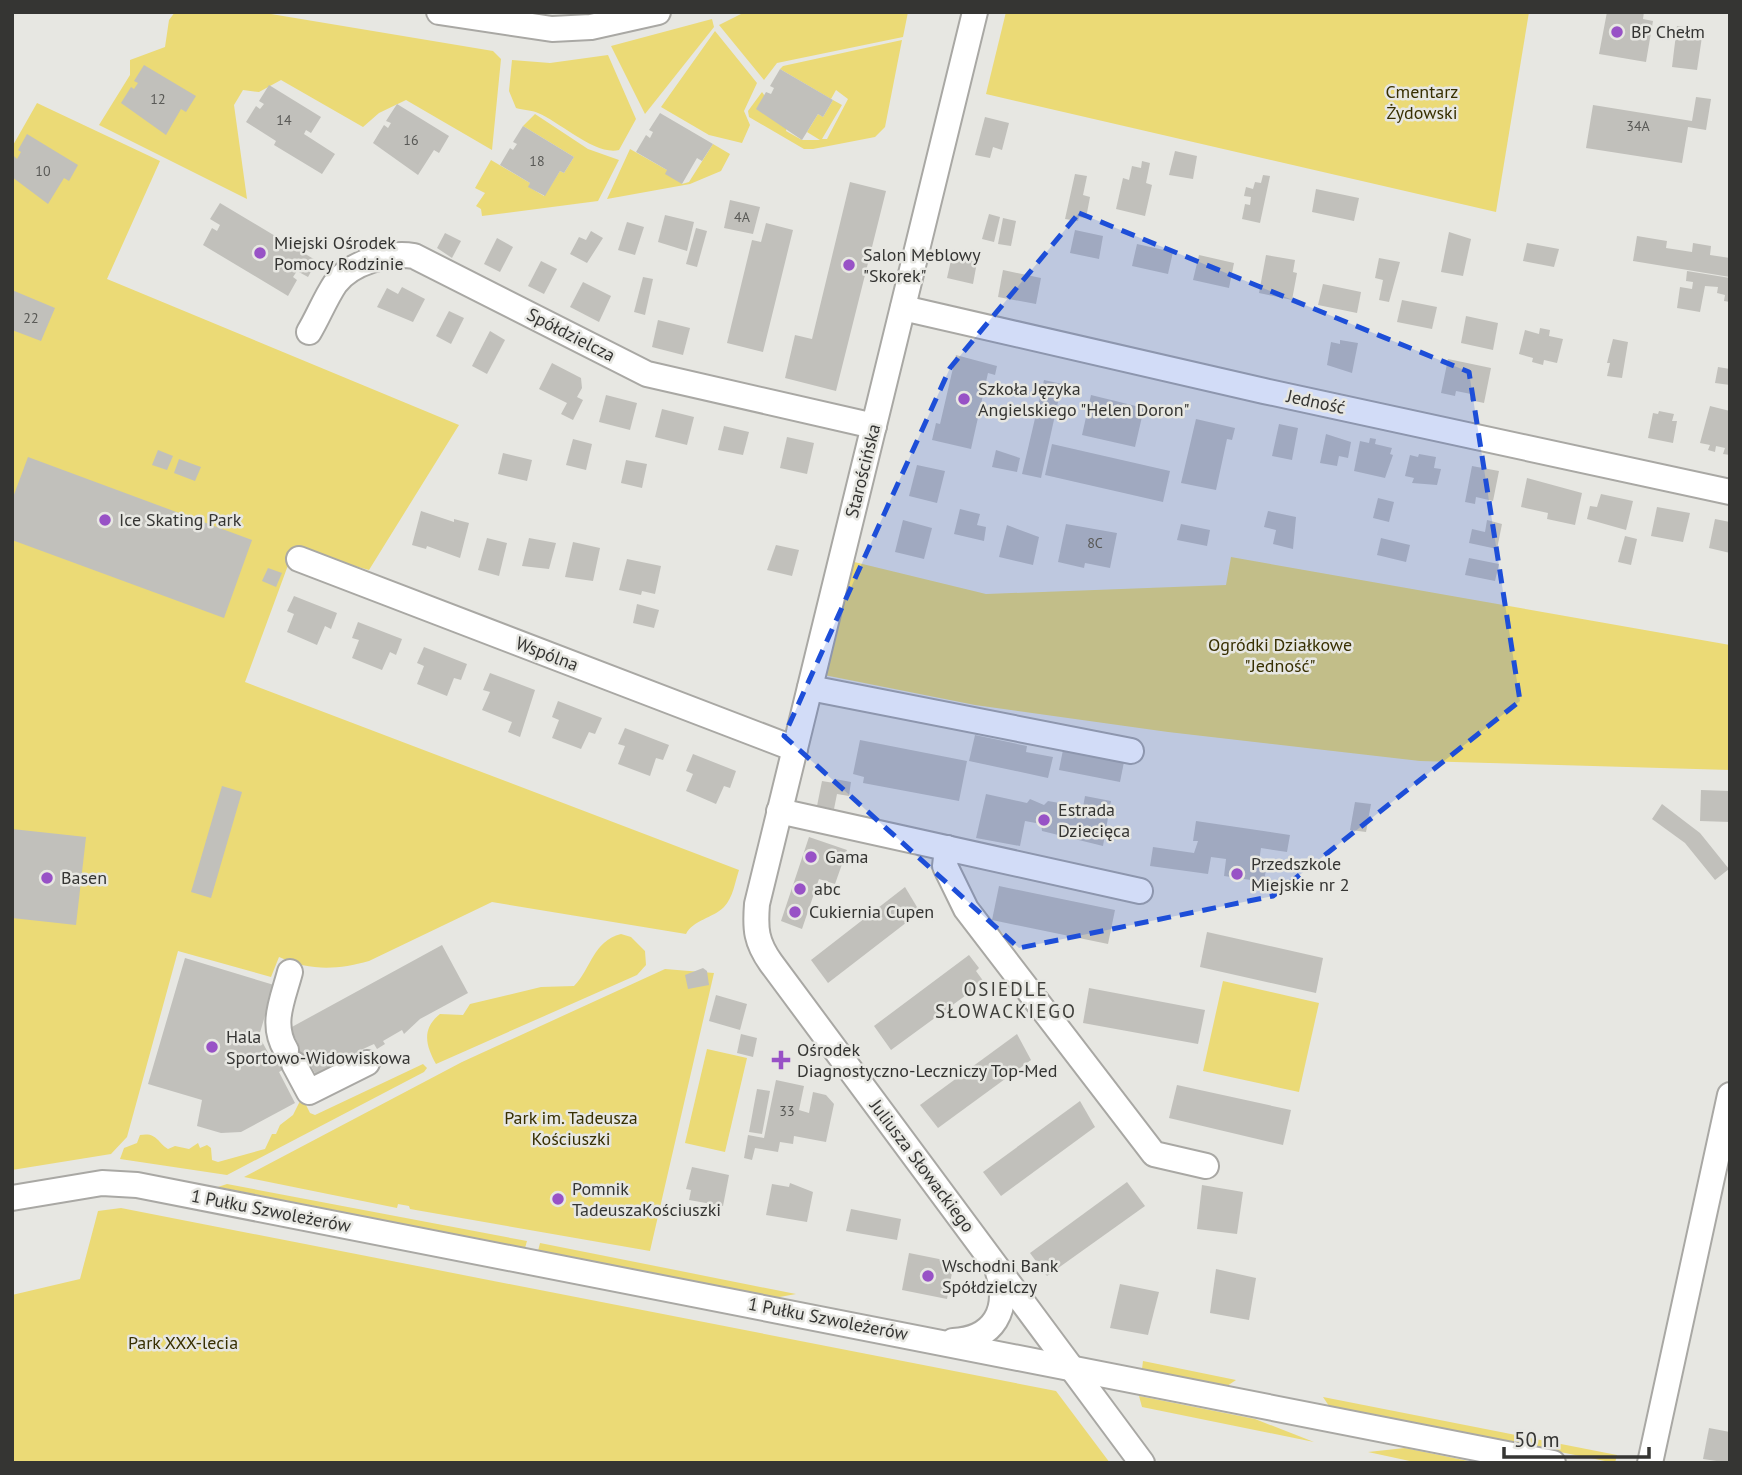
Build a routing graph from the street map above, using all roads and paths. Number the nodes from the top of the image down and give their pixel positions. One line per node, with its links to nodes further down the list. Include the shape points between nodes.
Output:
1 (439, 12): 4 (street, via 552,29)
2 (658, 12): 4 (street)
3 (975, 12): 5 (street, Starościńska)
4 (620, 17)
5 (903, 308): 7 (street, Starościńska); 8 (street, Jedność)
6 (309, 332): 7 (street, Spółdzielcza, via 337,282 377,258 397,253 414,256 648,374)
7 (874, 426): 10 (street, Starościńska)
8 (1730, 492)
9 (299, 559): 11 (street, Wspólna)
10 (810, 688): 11 (street, Starościńska); 12 (street)
11 (795, 749): 13 (street, Starościńska)
12 (1131, 751)
13 (779, 811): 14 (street); 16 (street, Starościńska)
14 (947, 848): 15 (street); 20 (street, via 945,866 966,909 1154,1154)
15 (1140, 891)
16 (755, 930): 22 (street, Juliusza Słowackiego, via 758,945)
17 (290, 972): 18 (street, via 277,1022 278,1037 309,1092)
18 (367, 1063)
19 (1730, 1095): 27 (street)
20 (1206, 1166)
21 (12, 1198): 23 (street, 1 Pułku Szwoleżerów, via 102,1183 147,1186)
22 (996, 1264): 23 (street, Juliusza Słowackiego, via 1002,1292 994,1322 976,1338); 24 (street, Juliusza Słowackiego)
23 (940, 1341): 24 (street, 1 Pułku Szwoleżerów)
24 (1071, 1367): 25 (street, Juliusza Słowackiego); 26 (street, 1 Pułku Szwoleżerów)
25 (1142, 1463)
26 (1553, 1463)
27 (1650, 1463)

